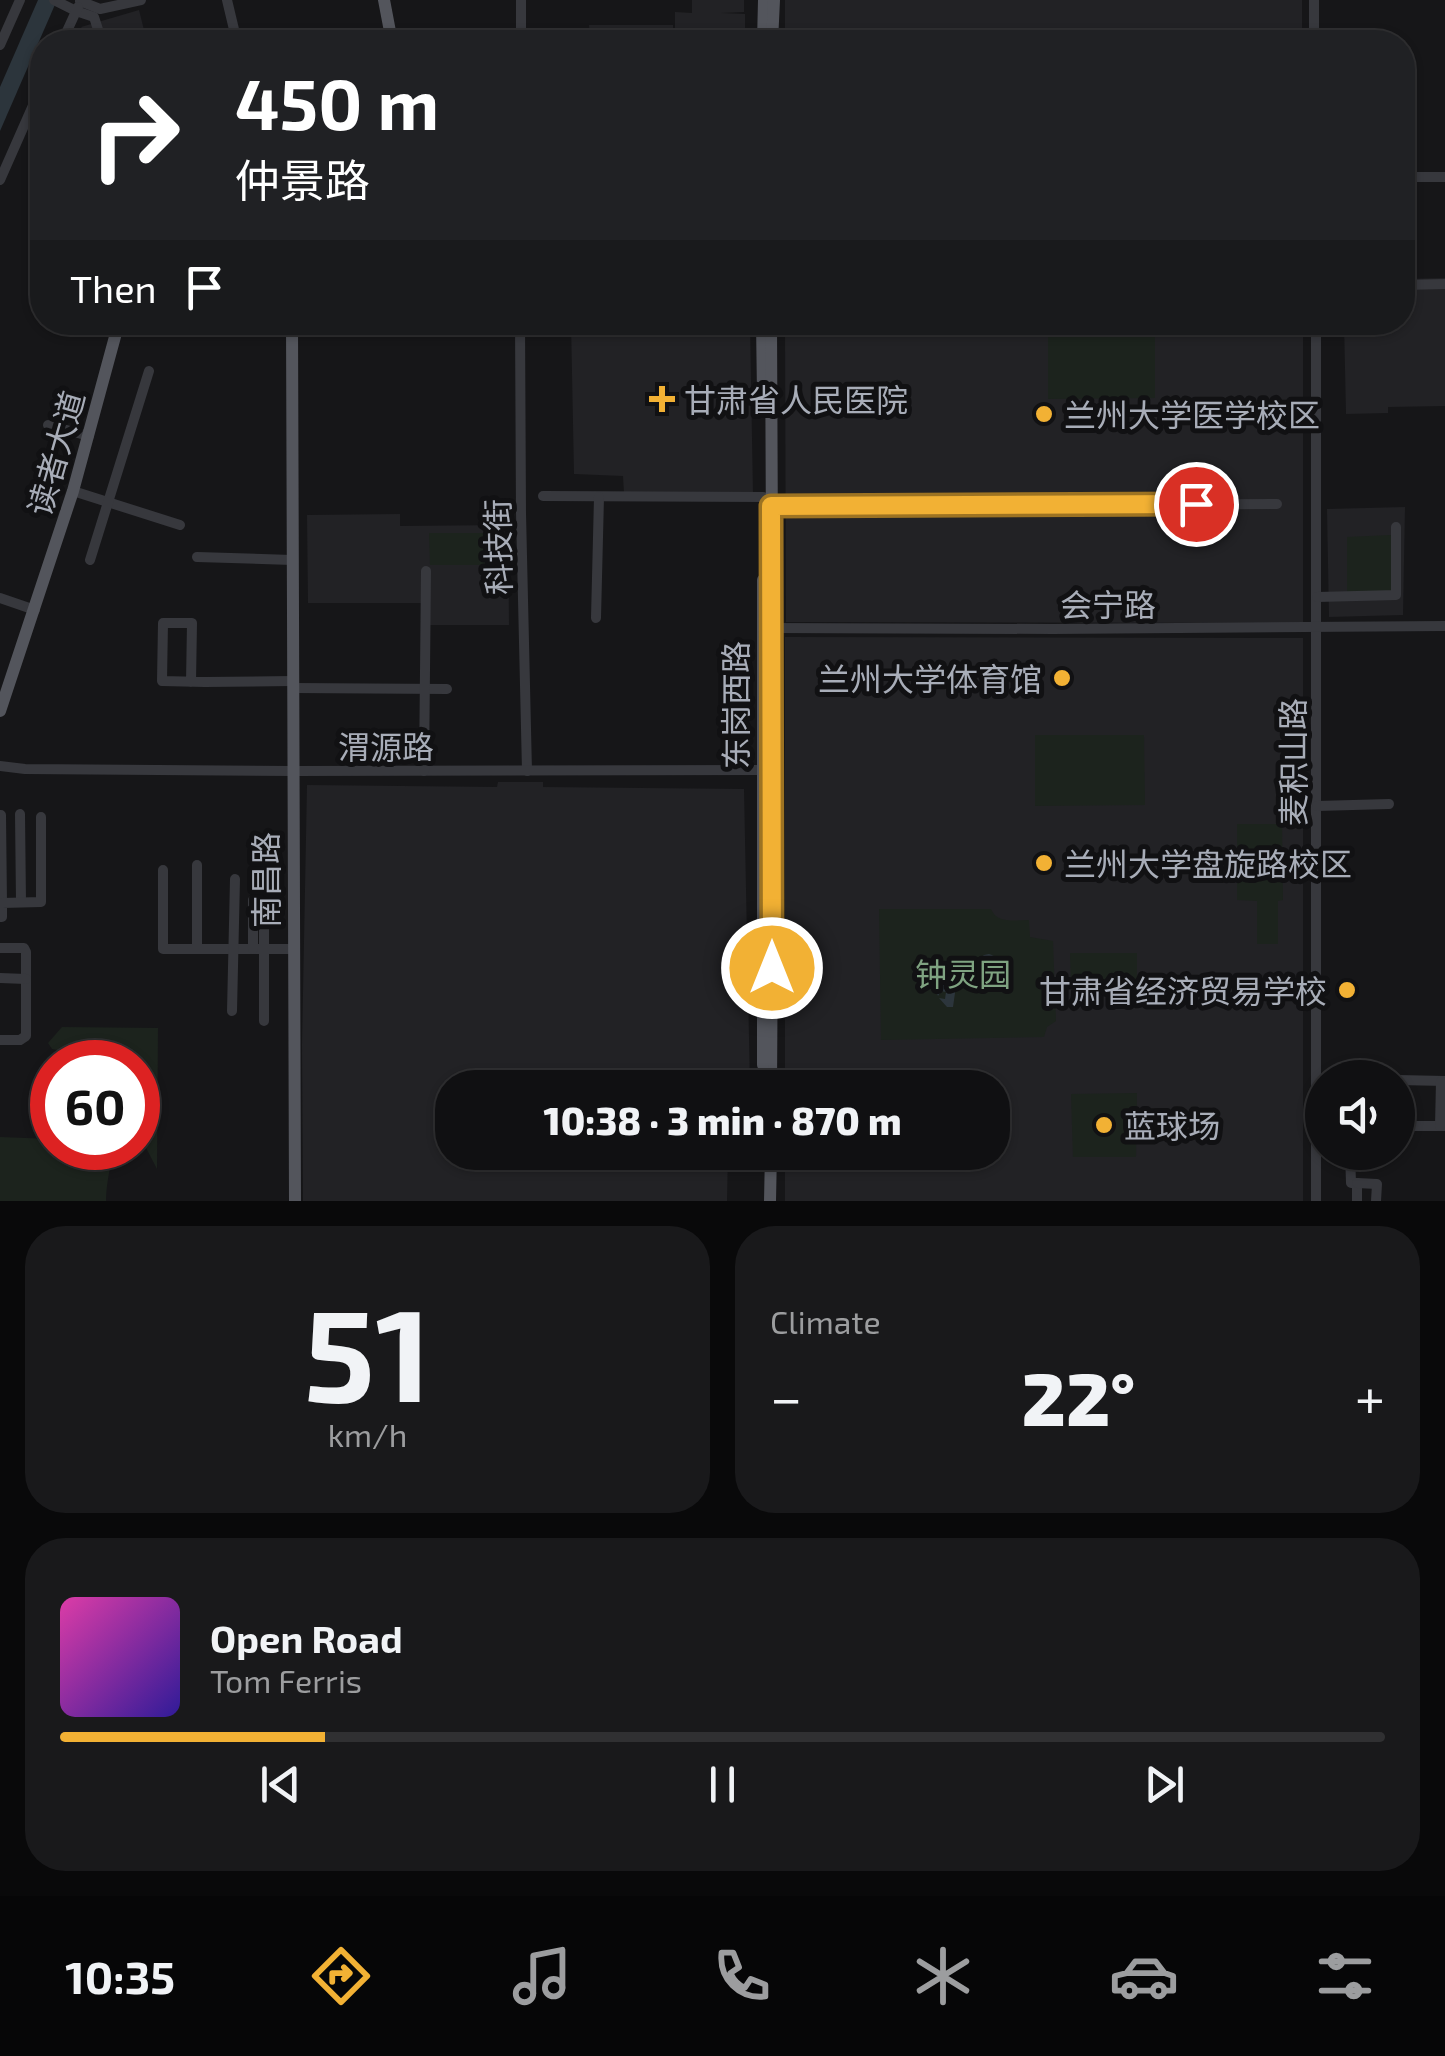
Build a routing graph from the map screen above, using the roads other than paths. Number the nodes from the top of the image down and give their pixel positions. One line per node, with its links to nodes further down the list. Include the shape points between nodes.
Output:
1 (20, 0): 19 (street)
2 (140, 0): 10 (street, via 100,9)
3 (227, 0): 13 (street)
4 (384, 0): 14 (main road)
5 (521, 0): 15 (street)
6 (764, 0): 16 (main road)
7 (774, 0): 17 (main road)
8 (1314, 0): 18 (street)
9 (57, 2): 10 (street)
10 (79, 4): 11 (street); 12 (street)
11 (67, 30)
12 (98, 30)
13 (233, 30)
14 (390, 30)
15 (521, 30)
16 (763, 30)
17 (773, 30)
18 (1314, 30)
19 (1, 42)
20 (30, 112): 23 (street)
21 (1415, 177): 22 (street)
22 (1445, 177)
23 (0, 180)
24 (1445, 284): 25 (street)
25 (1415, 285)
26 (116, 335): 34 (main road, 读者大道)
27 (292, 335): 45 (main road, 南昌路)
28 (520, 335): 63 (street, 科技街)
29 (762, 335): 38 (main road, 东岗西路)
30 (771, 335): 38 (main road, 东岗西路)
31 (1316, 335): 47 (street, 麦积山路)
32 (149, 372): 39 (street)
33 (48, 425): 34 (street)
34 (89, 436): 35 (main road, 读者大道)
35 (73, 492): 39 (street); 49 (main road, 读者大道)
36 (544, 496): 37 (street)
37 (599, 496): 38 (street); 50 (street)
38 (767, 502): 40 (street); 52 (main road, 东岗西路); 61 (main road, 东岗西路)
39 (109, 503): 41 (street); 44 (street)
40 (1277, 504)
41 (180, 525)
42 (1396, 527): 47 (street, via 1396,596)
43 (198, 557): 45 (street)
44 (90, 560)
45 (292, 560): 56 (main road, 南昌路)
46 (426, 570): 57 (street)
47 (1316, 597): 53 (street, 麦积山路)
48 (0, 598): 49 (street)
49 (35, 610): 54 (main road, 读者大道)
50 (596, 618)
51 (1445, 626): 53 (street, 会宁路)
52 (772, 628): 53 (street, 会宁路); 61 (main road, 东岗西路)
53 (1316, 628): 66 (street, 麦积山路)
54 (5, 680): 59 (main road, 读者大道)
55 (191, 682): 55 (street, via 162,682 162,622 192,623); 56 (street)
56 (293, 685): 57 (street); 64 (main road, 南昌路)
57 (424, 688): 58 (street); 62 (street)
58 (447, 688)
59 (0, 711)
60 (0, 766): 64 (street, 渭源路)
61 (768, 770): 63 (street, 渭源路); 88 (main road, 东岗西路); 89 (main road, 东岗西路)
62 (424, 771): 63 (street, 渭源路); 64 (street, 渭源路)
63 (527, 771)
64 (293, 772): 81 (main road, 南昌路)
65 (1389, 804): 66 (street)
66 (1316, 806): 87 (street, 麦积山路)
67 (20, 814): 74 (street)
68 (1, 815): 70 (street)
69 (41, 817): 74 (street, via 41,902)
70 (1, 848): 75 (street)
71 (197, 865): 78 (street)
72 (163, 870): 78 (street, via 162,949)
73 (234, 880): 79 (street)
74 (21, 902): 75 (street)
75 (2, 903): 76 (street)
76 (0, 918)
77 (0, 948): 83 (street, via 24,948)
78 (197, 949): 79 (street)
79 (233, 949): 80 (street); 84 (street)
80 (258, 949): 81 (street); 85 (street)
81 (293, 949): 99 (main road, 南昌路)
82 (0, 978): 83 (street)
83 (26, 978): 86 (street, via 26,1036)
84 (232, 1011)
85 (264, 1022)
86 (0, 1040)
87 (1318, 1060)
88 (763, 1070)
89 (771, 1070)
90 (1415, 1080): 91 (street)
91 (1443, 1080): 93 (street)
92 (1415, 1126): 93 (street)
93 (1442, 1126)
94 (763, 1170): 100 (main road)
95 (771, 1170): 101 (main road)
96 (1317, 1170): 102 (street, 麦积山路)
97 (1351, 1170): 98 (street, via 1351,1183)
98 (1357, 1183): 103 (street); 104 (street, via 1377,1184)
99 (294, 1201)
100 (763, 1201)
101 (770, 1201)
102 (1316, 1201)
103 (1357, 1201)
104 (1376, 1201)

